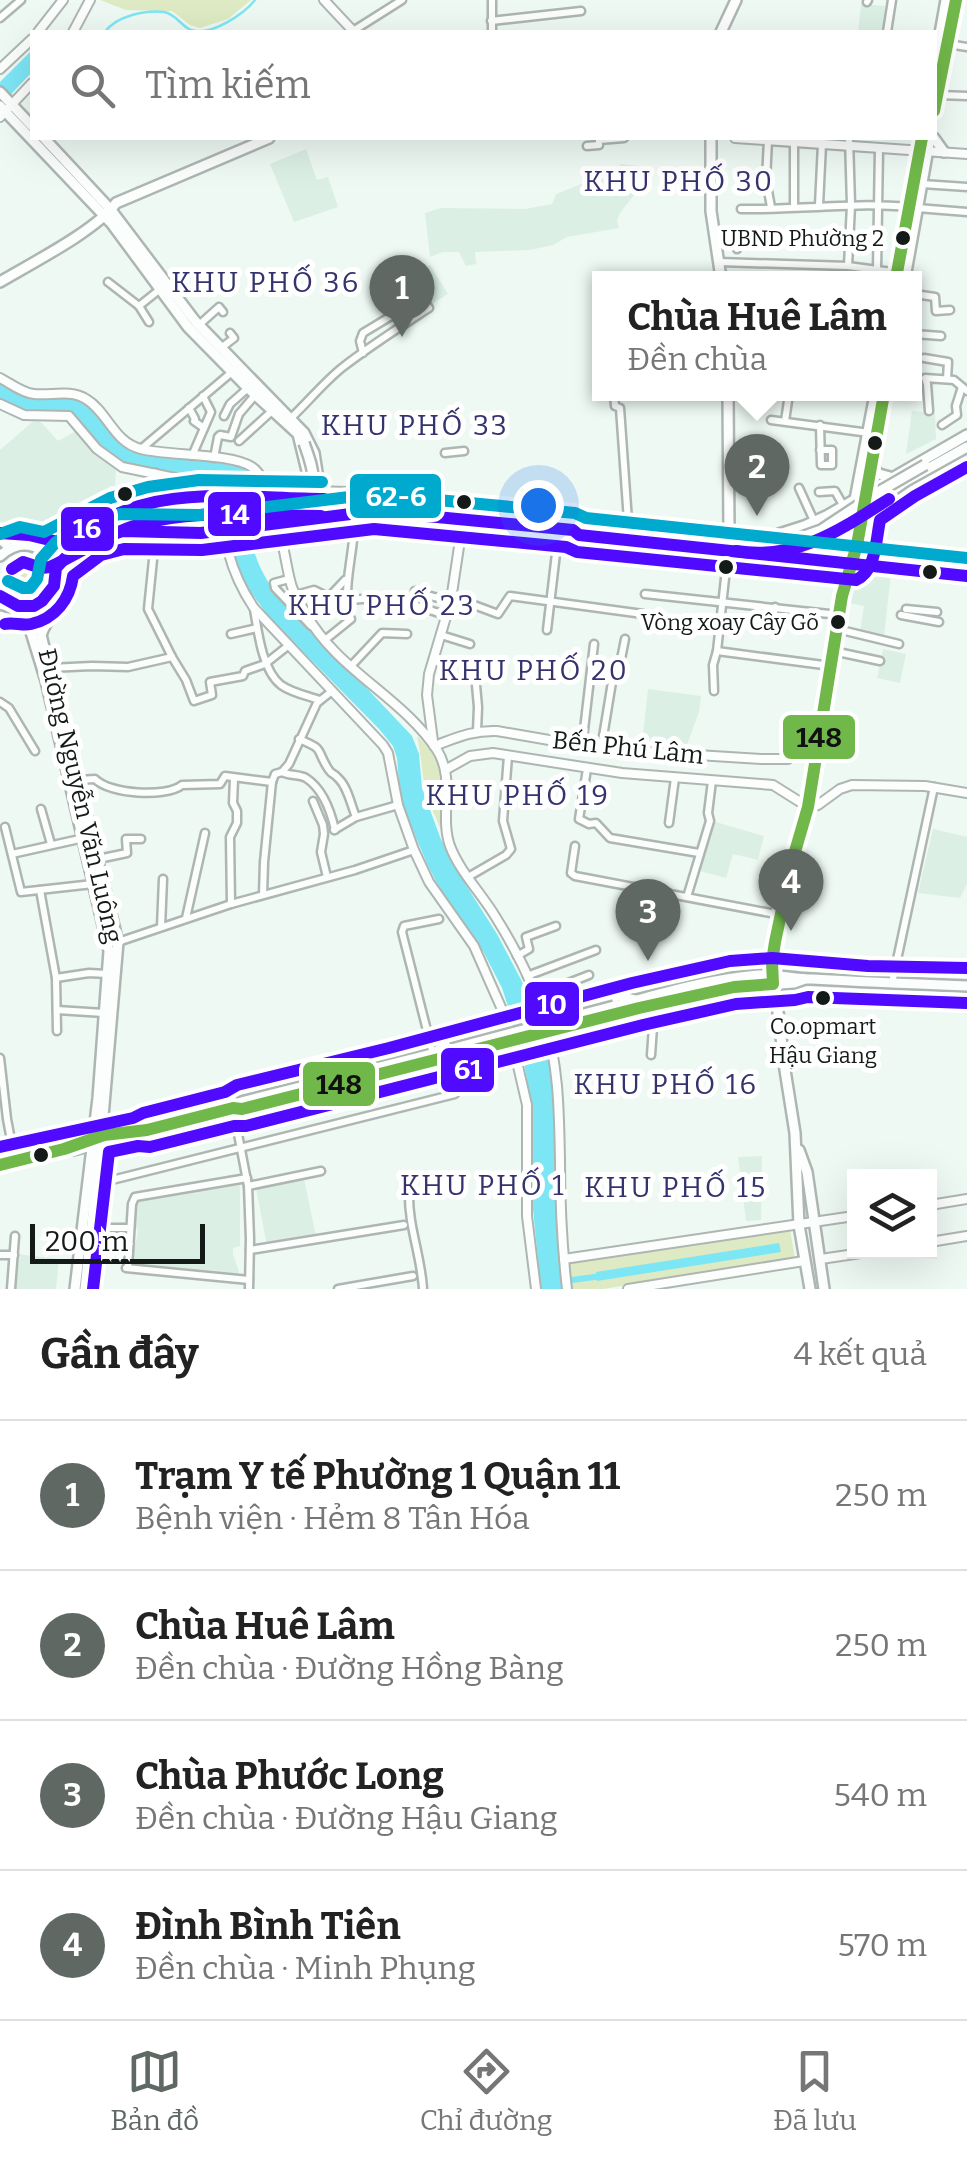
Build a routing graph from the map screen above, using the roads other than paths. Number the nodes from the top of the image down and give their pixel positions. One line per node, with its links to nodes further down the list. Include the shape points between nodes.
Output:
1 (21, 0): 11 (street)
2 (63, 0): 16 (street)
3 (90, 0): 17 (street)
4 (324, 0): 18 (street)
5 (402, 0): 19 (street)
6 (492, 0): 15 (street)
7 (736, 0): 21 (main road)
8 (892, 0): 22 (street)
9 (946, 0): 26 (main road)
10 (955, 1): 12 (street); 24 (main road)
11 (10, 3): 14 (street)
12 (967, 3)
13 (581, 11): 15 (street)
14 (0, 18)
15 (491, 20): 20 (street)
16 (40, 30)
17 (74, 30)
18 (351, 30)
19 (356, 30)
20 (492, 30)
21 (721, 30)
22 (887, 30)
23 (30, 41): 27 (street)
24 (948, 44): 25 (street); 29 (main road)
25 (967, 47)
26 (937, 50)
27 (0, 70)
28 (30, 85): 33 (street)
29 (937, 91)
30 (0, 92): 33 (main road)
31 (937, 95): 32 (street)
32 (967, 96)
33 (5, 108): 34 (main road); 35 (main road)
34 (30, 125)
35 (30, 133)
36 (36, 140): 63 (main road)
37 (46, 140): 63 (main road)
38 (264, 140): 63 (main road, via 116,203)
39 (599, 140): 48 (street)
40 (711, 140): 64 (main road)
41 (768, 140): 45 (street); 59 (street)
42 (922, 140): 50 (main road)
43 (931, 140): 50 (main road)
44 (934, 140): 51 (main road)
45 (794, 142): 47 (street); 58 (street)
46 (849, 142): 47 (street); 49 (street); 57 (street)
47 (822, 144): 56 (street)
48 (587, 146)
49 (879, 148): 50 (street); 55 (street)
50 (923, 151): 51 (street); 53 (main road); 60 (main road)
51 (944, 152): 52 (street)
52 (967, 154)
53 (922, 184): 54 (street); 60 (main road)
54 (967, 187)
55 (878, 204): 57 (street); 60 (street); 66 (street)
56 (819, 205): 57 (street); 58 (street)
57 (851, 205): 65 (street)
58 (794, 206): 59 (street)
59 (771, 208): 61 (street)
60 (913, 208): 62 (street); 69 (main road)
61 (741, 209)
62 (967, 212)
63 (108, 213): 70 (main road); 72 (main road); 78 (main road)
64 (719, 262): 65 (street); 67 (main road)
65 (848, 266): 66 (street)
66 (877, 270): 68 (street)
67 (720, 271)
68 (881, 271)
69 (902, 271)
70 (0, 282)
71 (108, 282): 74 (street)
72 (159, 290): 74 (street); 85 (main road)
73 (922, 295): 75 (street, via 935,297 936,311)
74 (139, 306): 77 (street)
75 (950, 310)
76 (223, 312): 78 (street, via 219,308)
77 (148, 322)
78 (198, 325): 82 (main road)
79 (230, 333): 82 (street, via 234,338)
80 (922, 335): 81 (street)
81 (941, 336)
82 (221, 348): 101 (main road)
83 (363, 354): 83 (street, via 429,308 422,299 363,333); 101 (street)
84 (924, 358): 87 (street, via 948,362)
85 (232, 372): 89 (main road); 90 (street)
86 (0, 378): 111 (street, via 27,392 86,399 120,438)
87 (946, 379): 88 (street); 99 (street, via 925,378)
88 (965, 389): 105 (street, via 957,415)
89 (252, 391): 98 (main road); 100 (street); 108 (street, via 231,436)
90 (203, 396): 97 (street); 106 (street, via 212,412)
91 (615, 401): 136 (street)
92 (728, 401): 143 (main road)
93 (788, 401): 103 (street)
94 (875, 401): 107 (main road)
95 (882, 401): 107 (main road)
96 (0, 404): 118 (street, via 24,415 69,416 104,456)
97 (189, 408): 106 (street); 111 (street)
98 (273, 410): 109 (street); 126 (main road, bridge, via 301,438 313,485 303,496)
99 (929, 411)
100 (224, 416)
101 (291, 418): 123 (main road, via 312,446)
102 (771, 420): 103 (street)
103 (785, 421): 104 (street)
104 (820, 425): 107 (street); 112 (street)
105 (942, 425)
106 (203, 431): 108 (street); 115 (street)
107 (873, 433): 117 (main road); 121 (main road)
108 (218, 437): 116 (street)
109 (238, 441)
110 (967, 441): 119 (main road); 128 (main road); 147 (main road, bridge, via 821,530 790,541)
111 (141, 449): 115 (street)
112 (820, 450)
113 (464, 451): 114 (street)
114 (444, 453)
115 (192, 456): 116 (street)
116 (214, 458): 125 (street, via 254,468)
117 (872, 466): 119 (main road); 121 (main road)
118 (155, 474): 122 (street); 130 (main road)
119 (890, 478): 121 (main road)
120 (799, 488): 137 (street)
121 (862, 488): 127 (main road); 128 (main road); 132 (main road)
122 (221, 491): 130 (main road); 146 (street)
123 (322, 492): 126 (street); 129 (street)
124 (819, 492): 131 (street, via 835,491)
125 (267, 493): 126 (street); 139 (street)
126 (294, 495): 129 (main road); 130 (main road, bridge)
127 (855, 498): 131 (main road); 151 (main road)
128 (878, 498): 132 (main road)
129 (395, 499): 138 (main road)
130 (149, 501): 149 (main road)
131 (843, 506): 137 (main road)
132 (864, 510): 151 (main road)
133 (386, 512): 134 (street); 135 (main road); 142 (main road, bridge, via 202,532)
134 (354, 519): 139 (street); 161 (street)
135 (463, 520): 140 (main road); 167 (street)
136 (628, 521): 138 (main road, via 582,516); 143 (main road)
137 (814, 522): 147 (main road)
138 (573, 525): 140 (main road); 141 (main road); 154 (main road, via 579,535)
139 (280, 528): 160 (street)
140 (559, 528): 168 (street)
141 (601, 528): 147 (main road, bridge); 158 (main road, bridge)
142 (123, 531): 145 (street); 150 (main road)
143 (729, 533): 147 (main road)
144 (0, 536): 149 (main road); 152 (street)
145 (155, 540): 146 (street); 200 (street, via 148,608)
146 (224, 540): 173 (street)
147 (764, 540): 148 (main road); 158 (main road, bridge)
148 (796, 540): 151 (main road); 156 (main road)
149 (62, 543): 153 (main road)
150 (87, 543): 159 (main road, via 59,564); 190 (main road)
151 (852, 544): 157 (main road); 158 (main road, via 896,547)
152 (10, 548): 153 (main road, via 28,544); 155 (main road)
153 (44, 552): 159 (main road)
154 (728, 552): 156 (main road); 171 (street)
155 (0, 556)
156 (794, 558): 157 (main road)
157 (848, 563): 158 (main road); 178 (main road)
158 (967, 567)
159 (56, 576): 170 (main road)
160 (289, 579): 164 (street); 185 (street, via 276,580 275,588)
161 (346, 580): 165 (street); 166 (street)
162 (415, 591): 167 (street)
163 (645, 594): 171 (street)
164 (296, 595): 165 (street, via 314,590); 185 (street)
165 (328, 597): 166 (street)
166 (347, 600): 177 (street, via 402,601)
167 (451, 600): 168 (street, via 498,614 510,596); 177 (street)
168 (551, 600): 176 (street); 186 (street)
169 (3, 602): 172 (main road)
170 (42, 602): 172 (main road); 190 (main road, Đường Nguyễn Văn Luông)
171 (722, 602): 174 (street); 198 (street)
172 (26, 607): 183 (main road, Đường Nguyễn Văn Luông)
173 (254, 608): 182 (street); 197 (street)
174 (775, 608): 178 (street); 187 (street)
175 (937, 612): 181 (street, via 904,612)
176 (643, 614)
177 (446, 615): 191 (street)
178 (839, 615): 184 (main road)
179 (0, 616): 183 (main road)
180 (352, 619): 193 (street)
181 (939, 622)
182 (258, 628): 188 (street); 202 (street)
183 (30, 629): 205 (main road, Đường Nguyễn Văn Luông)
184 (837, 629): 196 (street); 199 (main road)
185 (315, 630): 193 (street)
186 (546, 630)
187 (771, 630)
188 (231, 634)
189 (406, 634): 203 (street, via 382,634)
190 (41, 635): 205 (main road, Đường Nguyễn Văn Luông)
191 (440, 635): 194 (street); 214 (street, via 427,684)
192 (625, 639): 216 (street)
193 (325, 640): 203 (street)
194 (470, 644)
195 (594, 644): 215 (street)
196 (899, 644)
197 (288, 645): 202 (street); 208 (street)
198 (716, 651): 204 (street); 207 (street)
199 (833, 651): 201 (street); 204 (main road)
200 (172, 657): 202 (street, via 194,701 212,696 210,682); 205 (street, via 128,667)
201 (880, 661)
202 (265, 664): 209 (street, via 280,684)
203 (351, 666): 214 (street)
204 (831, 666): 213 (main road)
205 (47, 669): 224 (main road, Đường Nguyễn Văn Luông); 239 (main road, Đường Nguyễn Văn Luông)
206 (476, 685): 211 (street)
207 (714, 690)
208 (332, 691): 209 (street); 230 (street, via 388,753)
209 (320, 700): 212 (street)
210 (0, 702): 217 (street)
211 (477, 731): 214 (street, Bến Phú Lâm); 215 (street, Bến Phú Lâm)
212 (299, 739): 221 (street); 233 (street, via 322,752)
213 (818, 745): 216 (street, Bến Phú Lâm, via 800,744 788,759); 231 (main road)
214 (434, 746): 220 (street)
215 (582, 747): 216 (street, Bến Phú Lâm)
216 (601, 749)
217 (34, 751)
218 (508, 756): 219 (street); 220 (street, via 485,753); 248 (street, via 504,822 510,849)
219 (587, 769): 223 (street); 244 (street, via 579,819 596,823 610,838)
220 (445, 770): 248 (street, via 448,835)
221 (282, 772): 226 (street); 236 (street, via 303,777 319,792)
222 (234, 778): 224 (street, via 139,793); 226 (street); 254 (street)
223 (675, 778): 225 (street); 234 (street)
224 (78, 780): 239 (main road, Đường Nguyễn Văn Luông)
225 (712, 780): 231 (street, via 773,785); 244 (street, via 710,821)
226 (272, 782): 252 (street)
227 (934, 787): 228 (street); 231 (street, via 852,784); 268 (street)
228 (967, 793)
229 (313, 801): 238 (street)
230 (398, 805): 233 (street); 243 (street)
231 (808, 806): 255 (main road)
232 (41, 809): 241 (street)
233 (356, 817): 236 (street)
234 (670, 823)
235 (5, 827): 245 (street)
236 (336, 830): 238 (street)
237 (205, 833): 256 (street)
238 (324, 834): 247 (street)
239 (88, 838): 241 (street); 246 (main road, Đường Nguyễn Văn Luông); 250 (main road, Đường Nguyễn Văn Luông)
240 (141, 839): 246 (street, via 126,839 127,853)
241 (50, 844): 245 (street)
242 (575, 846): 253 (street, via 575,876)
243 (414, 850): 247 (street); 275 (street, via 428,882 474,946)
244 (699, 852): 253 (street)
245 (12, 854): 251 (street, via 21,892)
246 (98, 859): 260 (main road, Đường Nguyễn Văn Luông)
247 (327, 877): 252 (street)
248 (468, 877): 262 (street)
249 (163, 879): 259 (street)
250 (94, 884): 251 (street); 260 (main road, Đường Nguyễn Văn Luông)
251 (40, 890): 266 (street)
252 (264, 895): 254 (street)
253 (687, 897): 255 (street)
254 (231, 904): 256 (street)
255 (781, 915): 267 (main road)
256 (186, 918): 259 (street)
257 (438, 919): 281 (street, via 402,932)
258 (556, 926): 262 (street, via 526,937 529,949)
259 (161, 928): 260 (street)
260 (113, 943): 263 (main road, Đường Nguyễn Văn Luông); 285 (main road, Đường Nguyễn Văn Luông)
261 (596, 950): 265 (street)
262 (518, 956): 265 (street)
263 (107, 974): 266 (street); 273 (main road, Đường Nguyễn Văn Luông)
264 (589, 975): 270 (street)
265 (527, 976): 270 (street)
266 (56, 978): 272 (street)
267 (773, 979): 268 (main road); 271 (main road, via 733,978); 286 (main road)
268 (892, 983): 269 (main road)
269 (967, 986)
270 (535, 996): 274 (street)
271 (642, 1004): 274 (street, via 620,996); 277 (street, via 628,1020); 279 (street, via 653,1028); 281 (main road, bridge)
272 (58, 1010): 273 (street); 276 (street)
273 (104, 1014): 285 (main road, Đường Nguyễn Văn Luông)
274 (543, 1015): 277 (street)
275 (508, 1023): 278 (street); 281 (street, via 452,1038)
276 (58, 1031)
277 (550, 1040): 311 (street, via 559,1088)
278 (515, 1051): 281 (street, via 455,1065); 323 (street, via 526,1105 527,1216)
279 (651, 1055)
280 (0, 1058): 282 (street)
281 (434, 1058): 284 (main road)
282 (1, 1078): 288 (street)
283 (455, 1094): 287 (street)
284 (232, 1108): 285 (main road); 287 (street)
285 (97, 1141): 288 (main road); 292 (main road, Đường Nguyễn Văn Luông); 319 (main road, Đường Nguyễn Văn Luông)
286 (796, 1143): 297 (main road); 299 (main road)
287 (242, 1148): 291 (street); 292 (street)
288 (15, 1161): 289 (main road)
289 (0, 1165)
290 (321, 1171): 291 (street)
291 (248, 1182): 301 (street, via 135,1197); 307 (street)
292 (95, 1184): 300 (main road, Đường Nguyễn Văn Luông)
293 (410, 1192): 322 (street)
294 (967, 1199): 295 (street)
295 (937, 1204)
296 (847, 1217): 297 (street)
297 (815, 1222): 299 (street); 304 (main road)
298 (404, 1225): 307 (street)
299 (799, 1225): 306 (main road); 311 (street)
300 (90, 1228): 301 (street); 320 (main road, Đường Nguyễn Văn Luông)
301 (130, 1228): 317 (street, via 126,1268)
302 (15, 1236): 309 (street)
303 (967, 1236): 305 (street)
304 (818, 1241): 306 (main road); 312 (main road)
305 (937, 1241)
306 (802, 1244): 313 (main road)
307 (250, 1250): 317 (street)
308 (0, 1255): 309 (street)
309 (14, 1255): 318 (street)
310 (847, 1255): 312 (street)
311 (564, 1259): 315 (street)
312 (821, 1259): 313 (main road); 326 (main road)
313 (804, 1262): 316 (street); 325 (main road)
314 (413, 1276): 321 (street)
315 (567, 1284)
316 (692, 1284): 324 (street)
317 (249, 1285)
318 (10, 1289)
319 (75, 1289)
320 (85, 1289)
321 (338, 1289)
322 (423, 1289)
323 (536, 1289)
324 (628, 1289)
325 (810, 1289)
326 (824, 1289)

